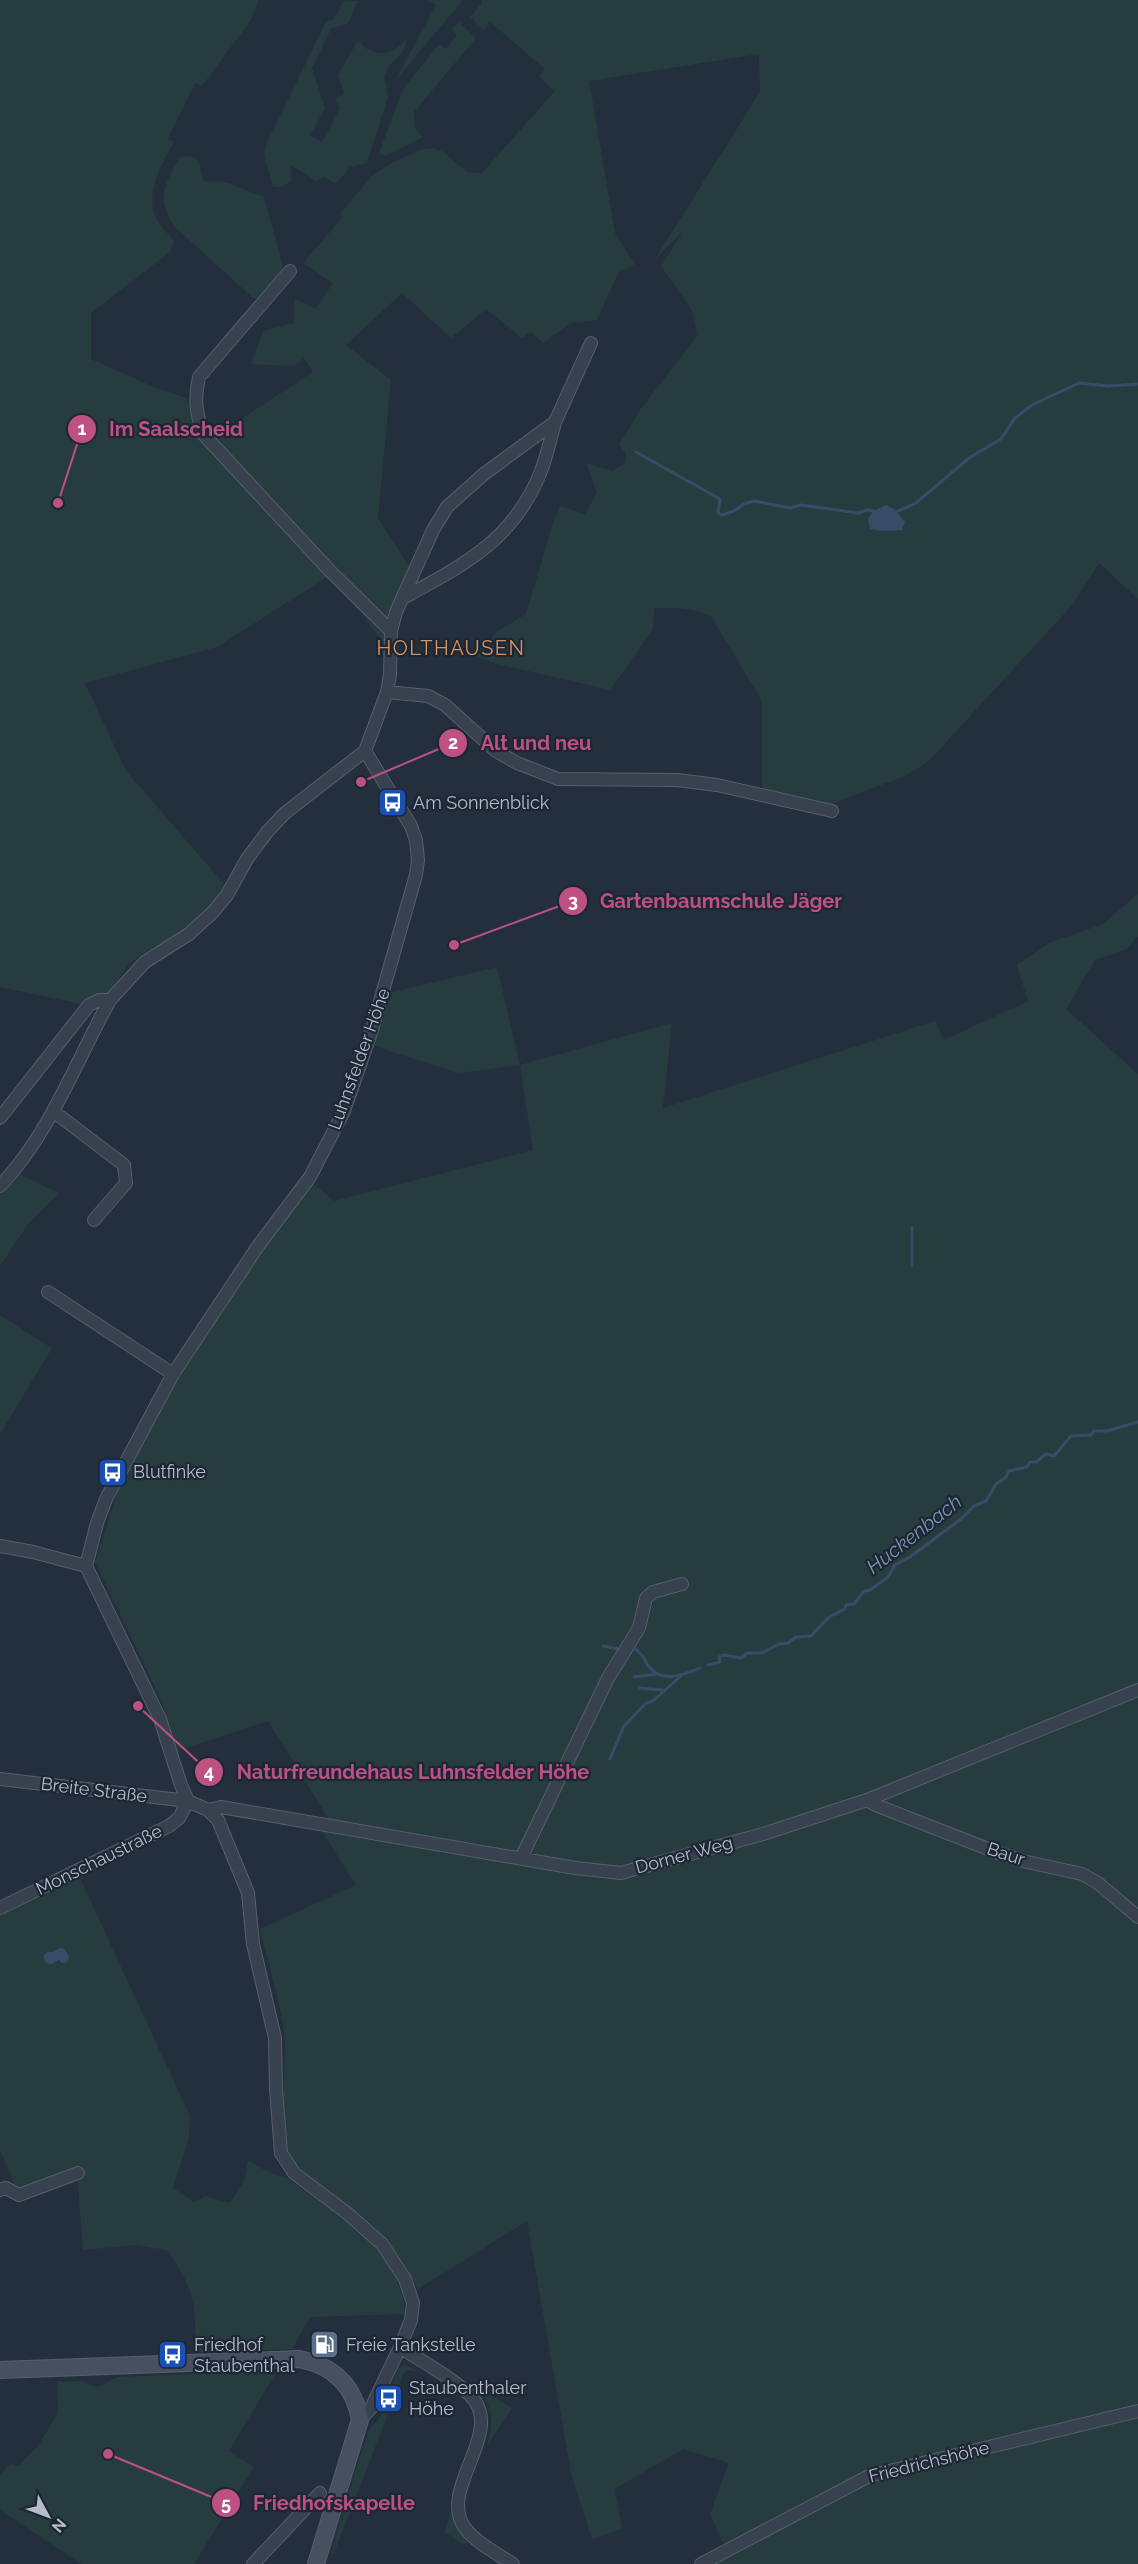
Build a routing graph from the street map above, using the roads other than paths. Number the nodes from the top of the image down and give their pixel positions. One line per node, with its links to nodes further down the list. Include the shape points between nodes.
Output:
1 (290, 271): 5 (street, via 199,377 194,397 197,418 204,435)
2 (591, 343): 3 (street)
3 (555, 422): 4 (street, via 484,474 447,507); 4 (street, via 542,470 516,517 467,564)
4 (403, 598): 5 (street)
5 (391, 631): 6 (street)
6 (387, 692): 7 (street); 8 (street, via 428,696 445,705 496,751 558,779 677,780)
7 (365, 751): 9 (street, via 285,813 247,859 213,912 189,934 145,962); 15 (street, Luhnsfelder Höhe, via 411,826 418,860 381,1002 344,1111 310,1177 258,1246)
8 (832, 811)
9 (110, 1000): 10 (street); 11 (street, via 99,999 89,1005)
10 (53, 1111): 12 (street, via 14,1172); 13 (street, via 124,1165 126,1183)
11 (0, 1118)
12 (0, 1186)
13 (94, 1220)
14 (48, 1292): 15 (street)
15 (173, 1374): 17 (street, Luhnsfelder Höhe, via 106,1499)
16 (0, 1546): 17 (street)
17 (86, 1566): 22 (street, via 160,1719)
18 (682, 1584): 24 (street, via 653,1592 646,1598 639,1628 608,1678)
19 (1138, 1690): 21 (street, Dorner Weg)
20 (0, 1779): 22 (street, Breite Straße)
21 (867, 1800): 24 (street, Dorner Weg, via 763,1834 621,1873); 26 (street, Baur, via 996,1852 1083,1874)
22 (188, 1801): 23 (street); 25 (street, Monschaustraße, via 179,1818 169,1826)
23 (208, 1810): 24 (street, Dorner Weg, via 221,1807); 29 (street, via 218,1820 248,1893 253,1944 275,2038 281,2153 294,2174 382,2244 405,2278 413,2311)
24 (521, 1858)
25 (0, 1908)
26 (1138, 1917)
27 (78, 2173): 28 (street, via 19,2195 6,2188)
28 (0, 2190)
29 (400, 2347): 32 (street, via 371,2408); 36 (street, via 468,2393 480,2410 480,2430 459,2496 458,2512 470,2534)
30 (0, 2370): 32 (main road, via 299,2359 320,2364 342,2379 354,2398)
31 (1138, 2411): 37 (street, Friedrichshöhe, via 869,2476)
32 (360, 2420): 35 (main road)
33 (320, 2493): 34 (street)
34 (253, 2564)
35 (316, 2564)
36 (513, 2564)
37 (701, 2564)

